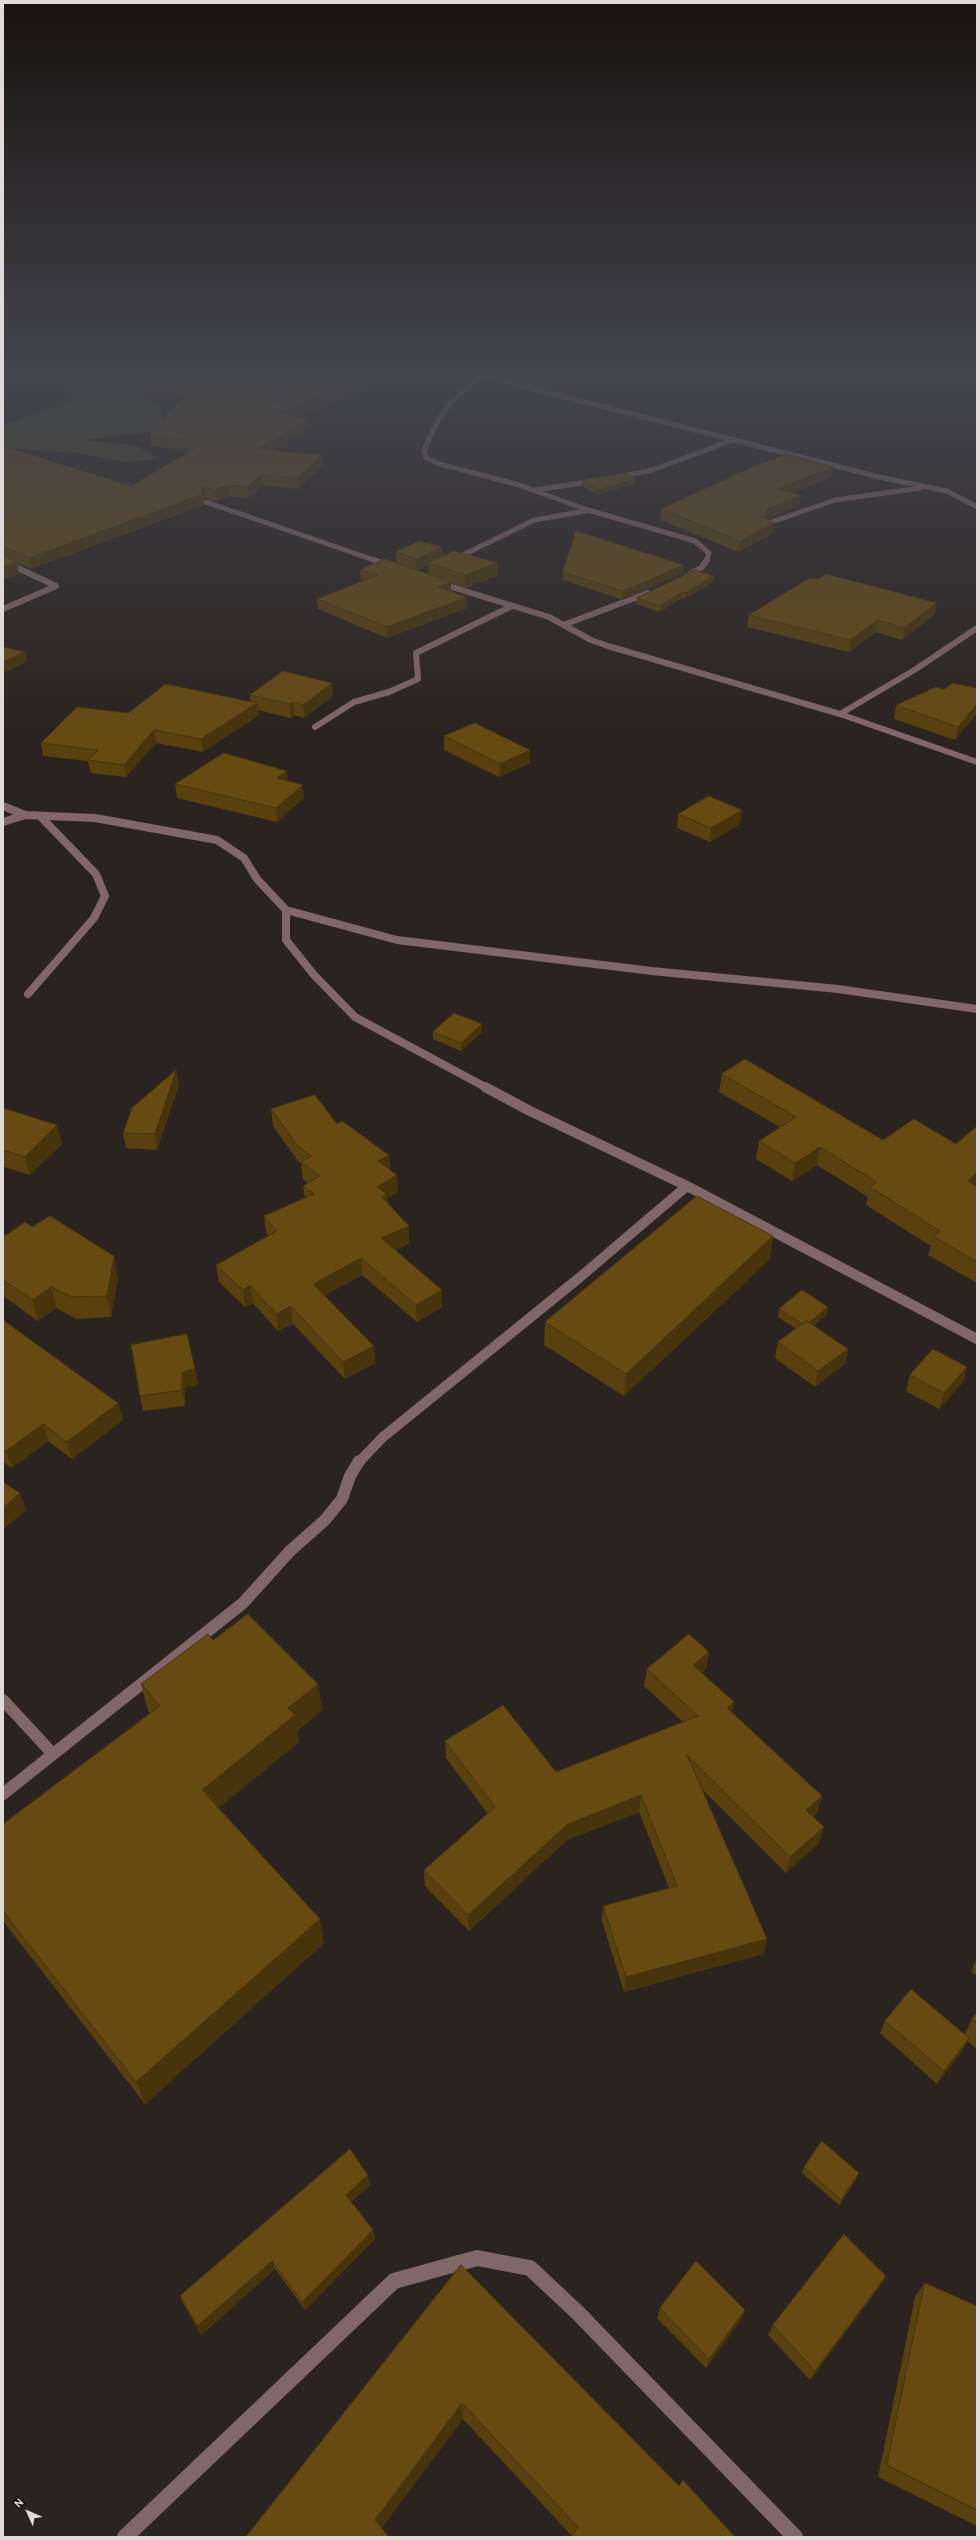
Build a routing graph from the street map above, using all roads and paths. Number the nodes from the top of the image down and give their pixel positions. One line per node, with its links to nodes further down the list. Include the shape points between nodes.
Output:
1 (548, 497): 6 (street)
2 (860, 497): 7 (street, via 835,500)
3 (958, 497): 5 (street)
4 (206, 502): 10 (street)
5 (977, 507)
6 (588, 510): 9 (street, via 534,520); 11 (street, via 666,531 701,545 709,553 708,560 701,568)
7 (769, 523)
8 (3, 561): 15 (street, via 56,586)
9 (451, 561)
10 (394, 568)
11 (680, 579)
12 (430, 580): 14 (street)
13 (655, 590): 16 (street)
14 (512, 606): 16 (street); 19 (street, via 416,653 418,679 389,692 354,702)
15 (3, 609)
16 (566, 624): 18 (street, via 580,634 608,646)
17 (977, 628): 18 (street, via 902,678)
18 (840, 714): 20 (street)
19 (315, 727)
20 (977, 762)
21 (3, 806): 22 (street)
22 (25, 815): 23 (street); 24 (street)
23 (40, 816): 25 (street, via 95,818 217,840 244,858 257,879); 26 (street, via 96,874 105,896 94,918)
24 (3, 822)
25 (286, 910): 27 (street, via 397,940 652,971 838,989); 28 (street, via 286,940 319,980 356,1017 530,1111)
26 (28, 994)
27 (977, 1009)
28 (687, 1186): 29 (street); 31 (street, via 579,1278 383,1437 361,1458 350,1476 342,1499 325,1520 290,1551 243,1603)
29 (977, 1340)
30 (3, 1700): 31 (street)
31 (52, 1753): 32 (street)
32 (3, 1794)
33 (125, 2537): 34 (street, via 394,2281 477,2258 530,2268 578,2313)
34 (795, 2537)

